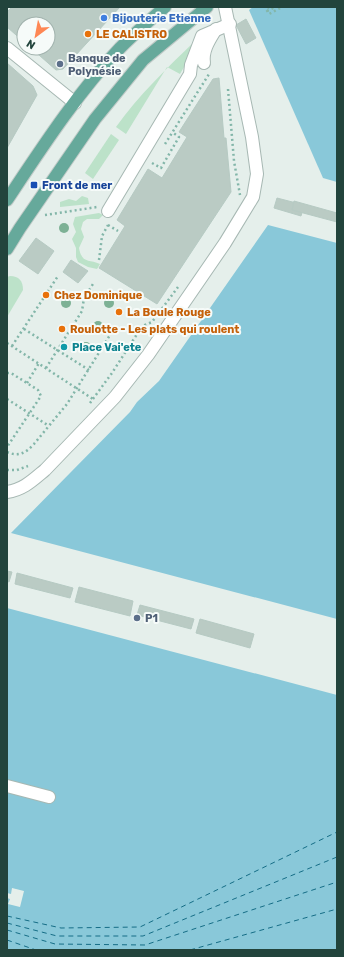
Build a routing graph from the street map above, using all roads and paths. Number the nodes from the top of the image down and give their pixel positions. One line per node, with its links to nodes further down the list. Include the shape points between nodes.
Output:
1 (165, 7): 13 (main road, via 120,49)
2 (207, 7): 22 (main road, via 138,66 95,119)
3 (226, 7): 8 (street)
4 (269, 7): 7 (path)
5 (276, 7): 7 (path)
6 (282, 7): 7 (path, via 269,14)
7 (267, 11)
8 (230, 24): 9 (street); 47 (street, via 252,136 257,174 253,197 162,336 116,397 33,481 21,489)
9 (216, 29): 11 (street, via 204,50); 18 (street, via 200,38 190,74)
10 (7, 48): 13 (street)
11 (204, 63)
12 (227, 82): 17 (path)
13 (75, 103): 16 (main road)
14 (172, 132): 15 (path, via 179,137 161,168)
15 (152, 163)
16 (9, 192)
17 (240, 196)
18 (108, 212): 19 (path, via 100,207); 20 (path)
19 (45, 215)
20 (108, 225): 21 (path); 23 (path, via 102,236)
21 (118, 231)
22 (7, 249)
23 (100, 260)
24 (58, 276): 27 (path)
25 (182, 280): 38 (path, via 152,322 139,331)
26 (93, 284): 31 (path, via 84,298 82,311)
27 (24, 329): 30 (path); 31 (path)
28 (110, 336): 34 (path)
29 (7, 343): 30 (path)
30 (12, 346): 32 (path)
31 (57, 350): 33 (path); 34 (path)
32 (39, 363): 33 (path); 36 (path)
33 (46, 368): 37 (path)
34 (89, 370): 37 (path)
35 (7, 373): 36 (path)
36 (27, 383): 41 (path, via 38,390 41,396)
37 (78, 388): 38 (path); 42 (path)
38 (93, 398): 40 (path)
39 (7, 399): 41 (path)
40 (89, 405)
41 (30, 414): 42 (path); 43 (path)
42 (49, 426): 44 (path, via 29,449 20,454)
43 (7, 447)
44 (7, 452)
45 (34, 463): 46 (path, via 27,467)
46 (7, 470)
47 (7, 492)
48 (7, 786): 49 (street)
49 (49, 797)

